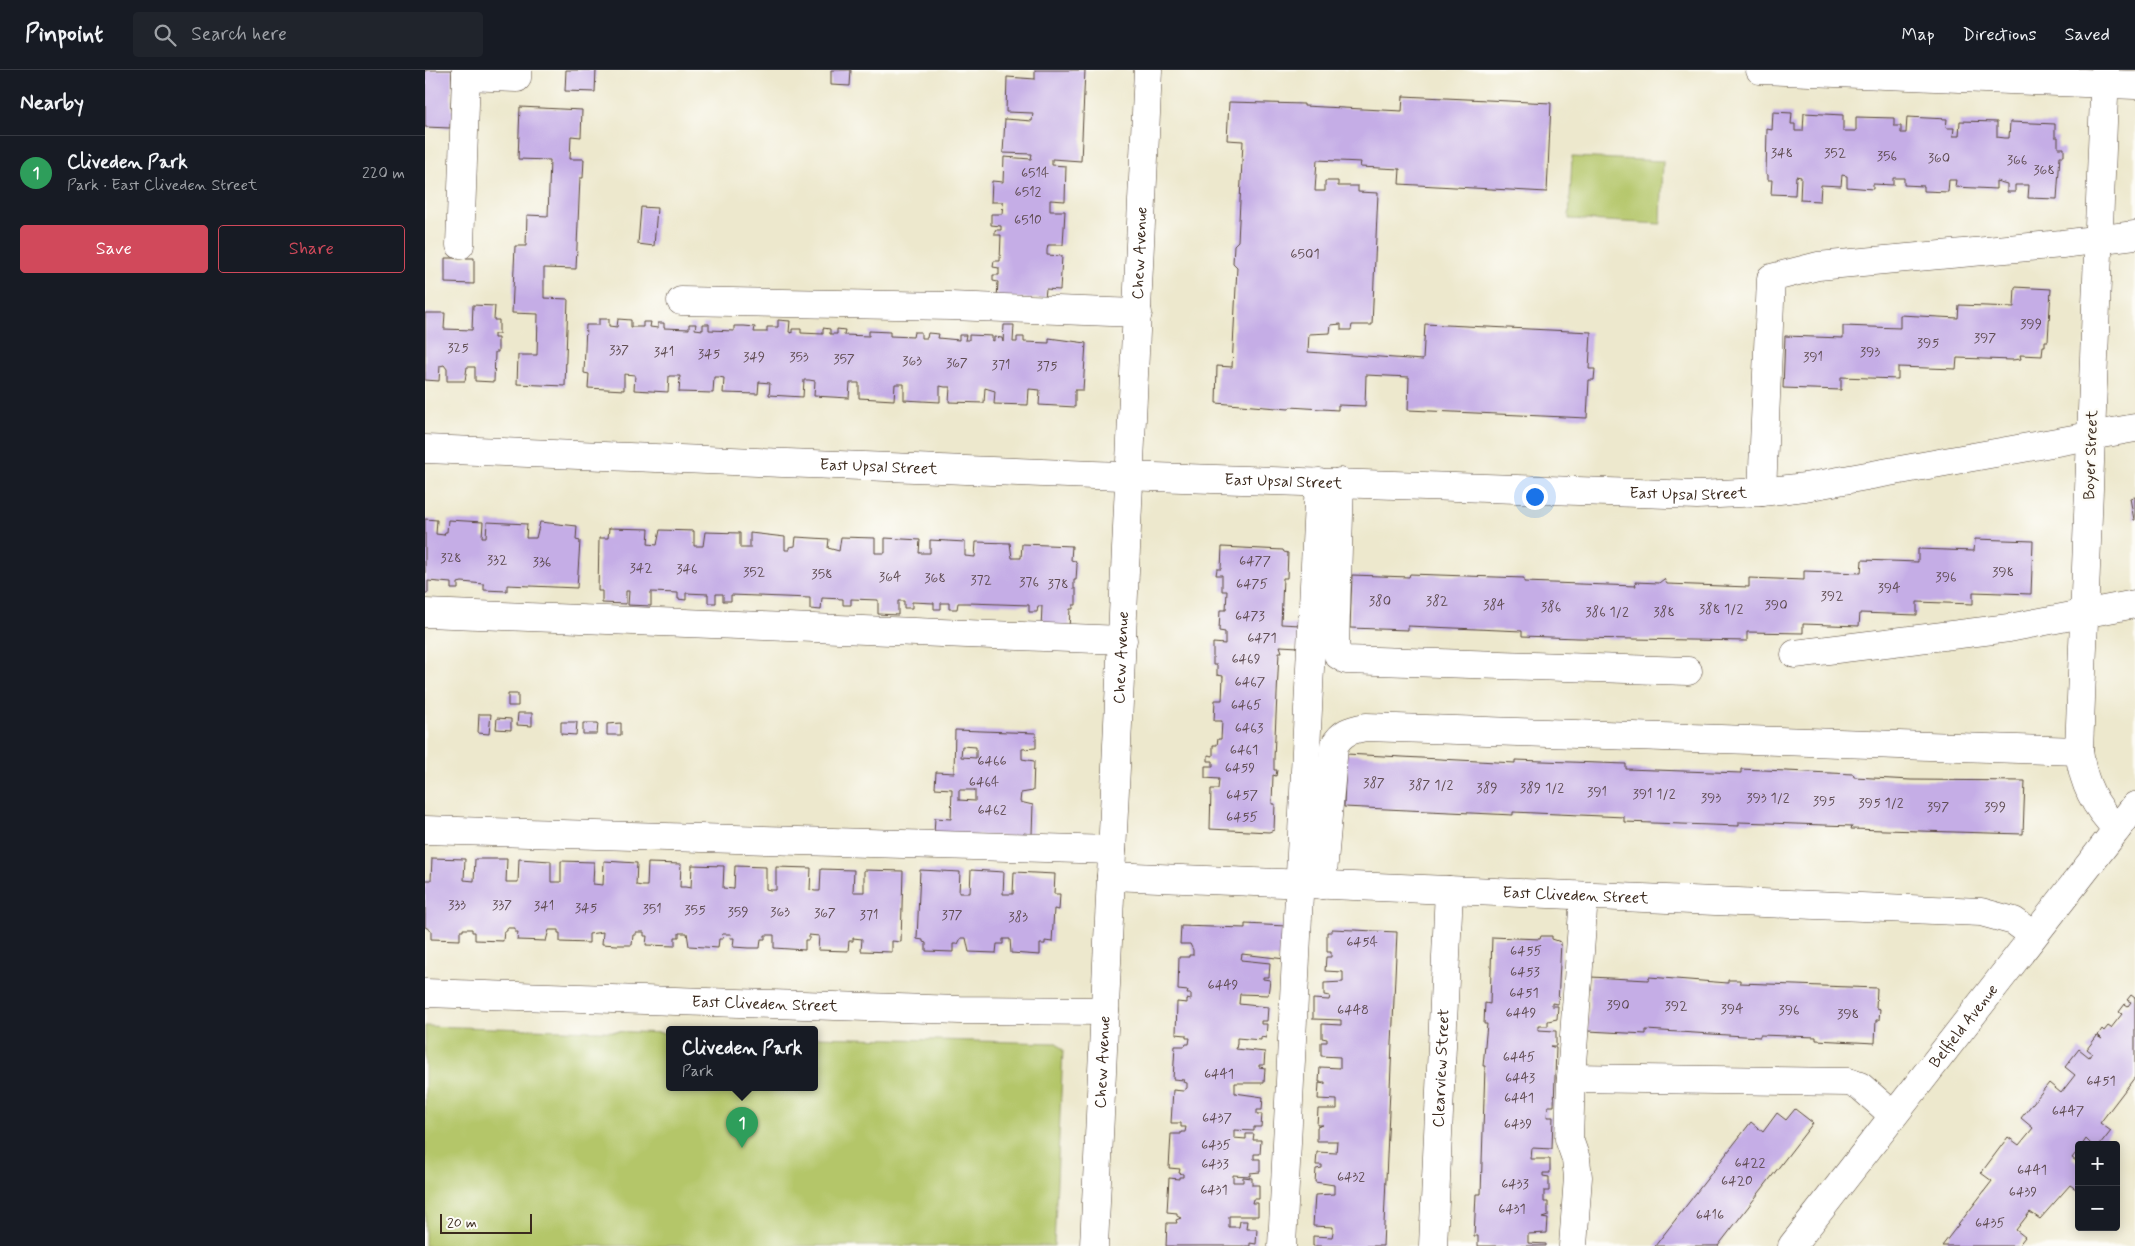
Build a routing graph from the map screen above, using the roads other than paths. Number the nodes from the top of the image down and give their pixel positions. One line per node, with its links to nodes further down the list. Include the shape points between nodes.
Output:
1 (517, 70): 4 (street, via 517,78)
2 (1149, 70): 11 (street, Chew Avenue)
3 (1774, 70): 5 (street)
4 (466, 73): 9 (street)
5 (2105, 77): 6 (street); 8 (street, Boyer Street)
6 (2135, 85)
7 (2135, 235): 8 (street)
8 (2099, 239): 13 (street, Boyer Street); 17 (street, via 1818,266 1771,278)
9 (460, 245)
10 (681, 301): 11 (street)
11 (1138, 313): 15 (street, Chew Avenue)
12 (2135, 428): 13 (street, East Upsal Street)
13 (2092, 436): 17 (street, East Upsal Street, via 1805,488); 20 (street, Boyer Street)
14 (425, 450): 15 (street, East Upsal Street)
15 (1131, 476): 16 (street, East Upsal Street); 21 (street, Chew Avenue)
16 (1330, 482): 17 (street, East Upsal Street, via 1663,494); 23 (street, via 1335,646 1338,655 1346,660); 29 (street)
17 (1762, 492)
18 (2135, 604): 20 (street)
19 (425, 613): 21 (street)
20 (2084, 613): 22 (street, via 2009,628); 24 (street, Boyer Street)
21 (1123, 640): 28 (street, Chew Avenue)
22 (1795, 654)
23 (1688, 671)
24 (2079, 751): 26 (street, Boyer Street, via 2081,773 2091,797); 29 (street, via 1366,727 1349,730 1339,736 1334,746)
25 (2135, 806): 26 (street, Belfield Avenue)
26 (2117, 829): 32 (street, Belfield Avenue)
27 (425, 830): 28 (street, East Cliveden Street)
28 (1112, 863): 29 (street, East Cliveden Street); 34 (street, Chew Avenue)
29 (1310, 884): 30 (street, East Cliveden Street); 38 (street)
30 (1449, 890): 31 (street, East Cliveden Street); 39 (street, Clearview Street)
31 (1584, 896): 32 (street, East Cliveden Street, via 1981,912 2014,921); 35 (street)
32 (2033, 935): 36 (street, Belfield Avenue)
33 (425, 993): 34 (street, East Cliveden Street, via 951,1010)
34 (1105, 1011): 37 (street, Chew Avenue)
35 (1571, 1078): 36 (street, via 1848,1082 1860,1086); 40 (street, via 1569,1139 1578,1177)
36 (1893, 1115): 41 (street, Belfield Avenue)
37 (1094, 1246)
38 (1282, 1246)
39 (1433, 1246)
40 (1573, 1246)
41 (1792, 1246)

